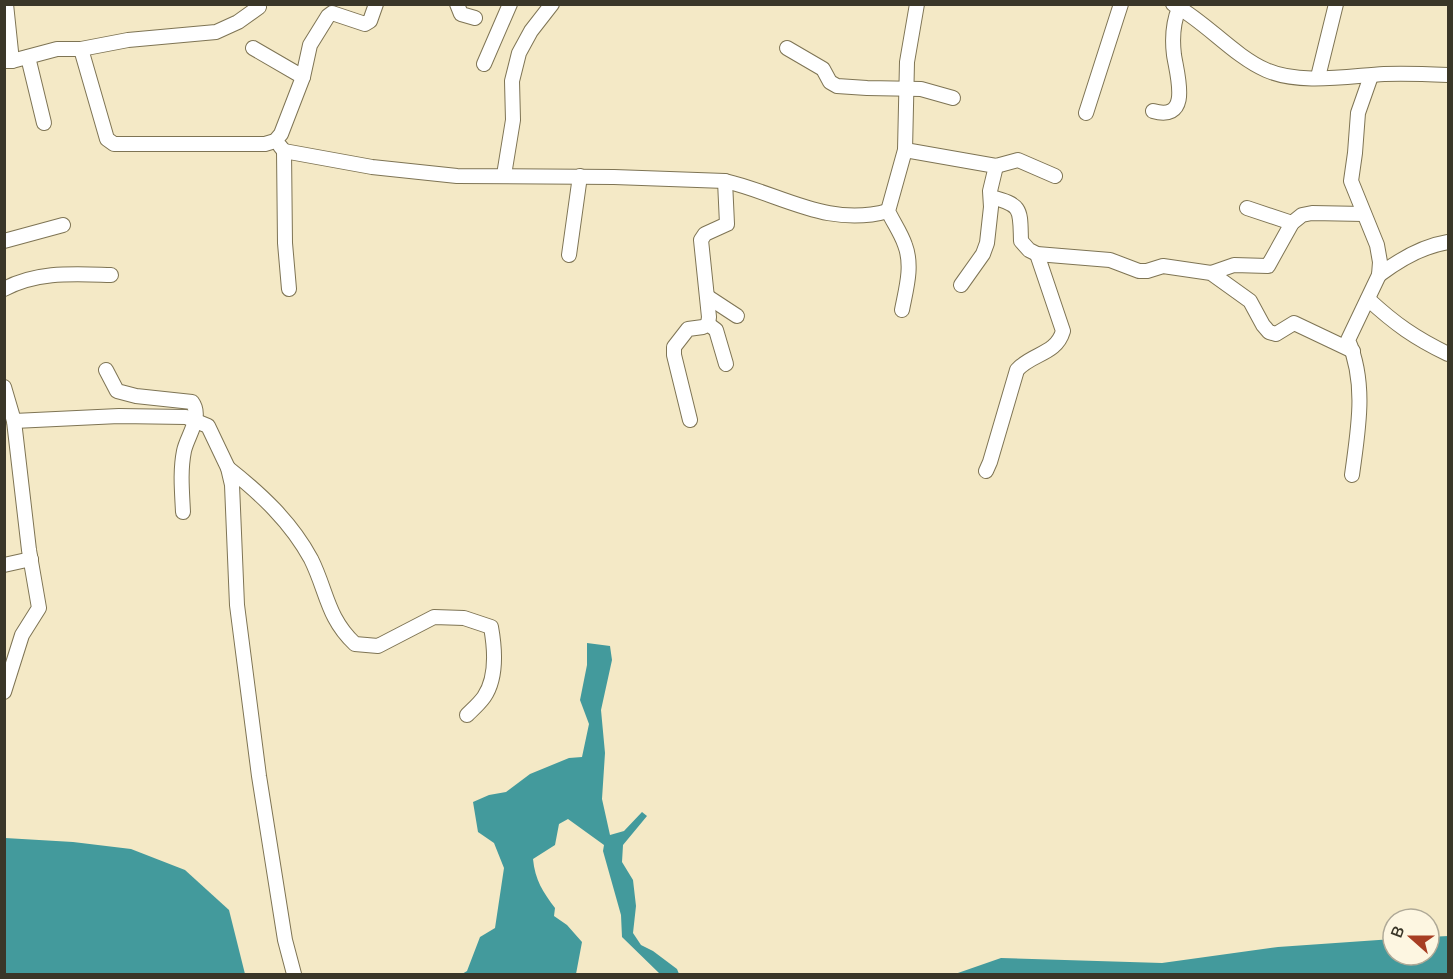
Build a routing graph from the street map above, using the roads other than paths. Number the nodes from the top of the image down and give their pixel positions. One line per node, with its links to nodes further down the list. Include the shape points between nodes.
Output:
1 (6, 4): 16 (street)
2 (376, 4): 20 (street, via 365,24 332,13 327,16 310,45)
3 (457, 4): 11 (street, via 461,14)
4 (510, 4): 17 (street)
5 (552, 4): 30 (street, via 519,53 512,81 513,120)
6 (917, 4): 22 (street)
7 (1121, 4): 25 (street)
8 (1335, 4): 21 (street)
9 (1176, 6): 21 (street, via 1265,70 1277,75); 24 (street, via 1173,34 1180,96 1170,111)
10 (259, 7): 14 (street, via 216,32 128,40)
11 (475, 18)
12 (253, 48): 20 (street)
13 (787, 48): 22 (street, via 823,69 837,86)
14 (81, 49): 15 (street, via 57,48); 27 (street, via 110,143)
15 (28, 57): 16 (street); 26 (street)
16 (8, 61)
17 (484, 64)
18 (1449, 75): 19 (street)
19 (1371, 76): 21 (street); 37 (street, via 1358,113 1351,181)
20 (303, 77): 27 (street)
21 (1318, 77)
22 (906, 88): 23 (street); 28 (street)
23 (953, 98)
24 (1153, 111)
25 (1086, 113)
26 (44, 123)
27 (280, 146): 30 (street, via 372,168 457,176); 49 (street)
28 (905, 150): 29 (street); 36 (street)
29 (996, 166): 32 (street, via 1018,160); 34 (street)
30 (504, 175): 31 (street)
31 (580, 176): 33 (street); 43 (street)
32 (1055, 176)
33 (725, 181): 36 (street, via 818,213 855,215); 50 (street, via 726,224 701,240)
34 (991, 197): 42 (street, via 1017,207 1021,241); 47 (street, via 987,243)
35 (1247, 208): 38 (street)
36 (888, 211): 52 (street, via 905,246 909,266)
37 (1364, 214): 38 (street, via 1312,213); 46 (street, via 1377,245)
38 (1292, 223): 44 (street, via 1268,266 1233,265)
39 (63, 225): 40 (street)
40 (4, 241)
41 (1449, 242): 46 (street, via 1425,249)
42 (1037, 254): 44 (street, via 1110,260 1139,271 1163,266); 64 (street, via 1063,331 1052,349 1024,362 1017,370)
43 (569, 255)
44 (1211, 273): 55 (street, via 1250,300 1269,332 1276,334 1294,323)
45 (111, 275): 48 (street, via 57,273)
46 (1379, 275): 51 (street)
47 (961, 285)
48 (4, 289)
49 (289, 289)
50 (708, 297): 53 (street); 54 (street)
51 (1368, 298): 55 (street, via 1348,340); 56 (street, via 1391,321)
52 (902, 310)
53 (737, 316)
54 (708, 324): 57 (street, via 716,330); 61 (street, via 688,329 674,347)
55 (1353, 351): 65 (street, via 1360,405)
56 (1449, 354)
57 (726, 364)
58 (106, 370): 60 (street, via 117,391 192,402)
59 (4, 387): 62 (street)
60 (195, 420): 62 (street, via 119,416); 63 (street, via 208,426); 66 (street, via 181,467)
61 (690, 420)
62 (14, 422): 67 (street)
63 (228, 468): 70 (street, via 266,498 293,531 311,560 338,626 355,644 378,646 434,617 464,618 491,627 494,670 485,696); 71 (street, via 237,605 256,753)
64 (986, 471)
65 (1352, 475)
66 (183, 512)
67 (31, 559): 68 (street); 69 (street, via 39,608 22,635)
68 (4, 565)
69 (4, 692)
70 (467, 715)
71 (294, 975)

